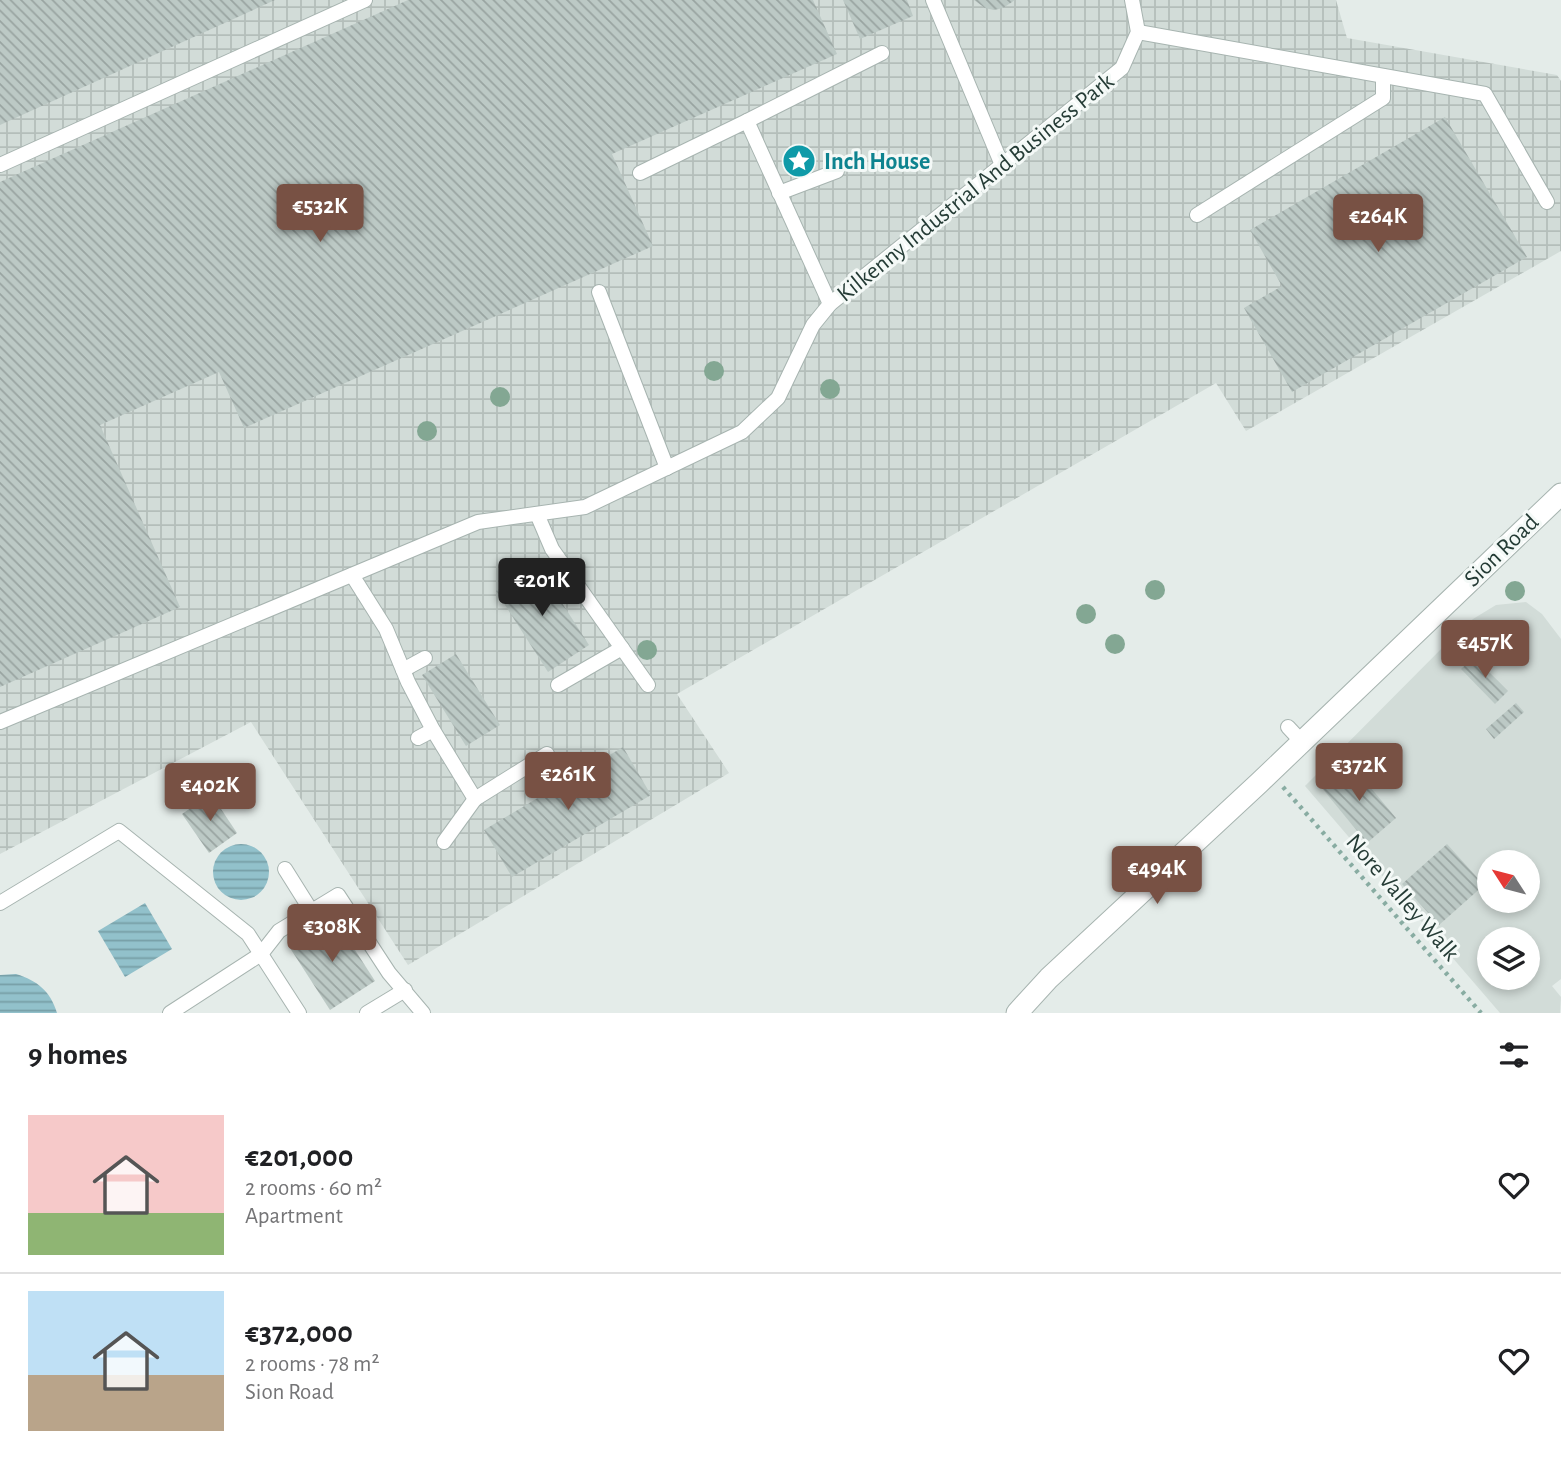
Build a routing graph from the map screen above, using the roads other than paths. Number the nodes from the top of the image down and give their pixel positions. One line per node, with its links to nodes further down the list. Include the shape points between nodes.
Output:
1 (365, 0): 8 (lane)
2 (933, 0): 9 (lane)
3 (1132, 0): 4 (lane)
4 (1138, 32): 6 (lane); 9 (lane, Kilkenny Industrial And Business Park, via 1122,68)
5 (882, 53): 7 (lane)
6 (1383, 76): 13 (lane, via 1485,94); 14 (lane, via 1383,98)
7 (747, 121): 11 (lane); 12 (lane, Kilkenny Industrial And Business Park)
8 (0, 165)
9 (1002, 165): 16 (lane, Kilkenny Industrial And Business Park)
10 (837, 171): 12 (lane)
11 (640, 173)
12 (779, 193): 16 (lane, Kilkenny Industrial And Business Park)
13 (1547, 202)
14 (1197, 215)
15 (599, 292): 17 (lane)
16 (830, 304): 17 (lane, Kilkenny Industrial And Business Park, via 813,325 778,398 742,432)
17 (667, 468): 19 (lane, Kilkenny Industrial And Business Park, via 585,507)
18 (1561, 494): 41 (street, Sion Road, via 1295,735 1270,772)
19 (537, 514): 20 (lane, Kilkenny Industrial And Business Park, via 478,522); 21 (lane, via 552,549)
20 (352, 575): 23 (lane, via 386,629); 26 (lane, Kilkenny Industrial And Business Park)
21 (622, 648): 24 (lane); 25 (lane)
22 (425, 657): 23 (lane)
23 (403, 670): 27 (lane)
24 (558, 685)
25 (648, 685)
26 (0, 722)
27 (433, 730): 28 (lane); 30 (lane)
28 (418, 738)
29 (547, 754): 30 (lane)
30 (475, 799): 31 (lane)
31 (444, 842)
32 (285, 869): 34 (lane)
33 (0, 903): 35 (lane, via 120,831 248,934)
34 (312, 912): 35 (lane, via 279,931); 36 (lane, via 338,895)
35 (261, 954): 37 (lane); 38 (lane)
36 (404, 990): 39 (lane); 40 (lane)
37 (170, 1013)
38 (299, 1013)
39 (367, 1013)
40 (423, 1013)
41 (1017, 1013)

